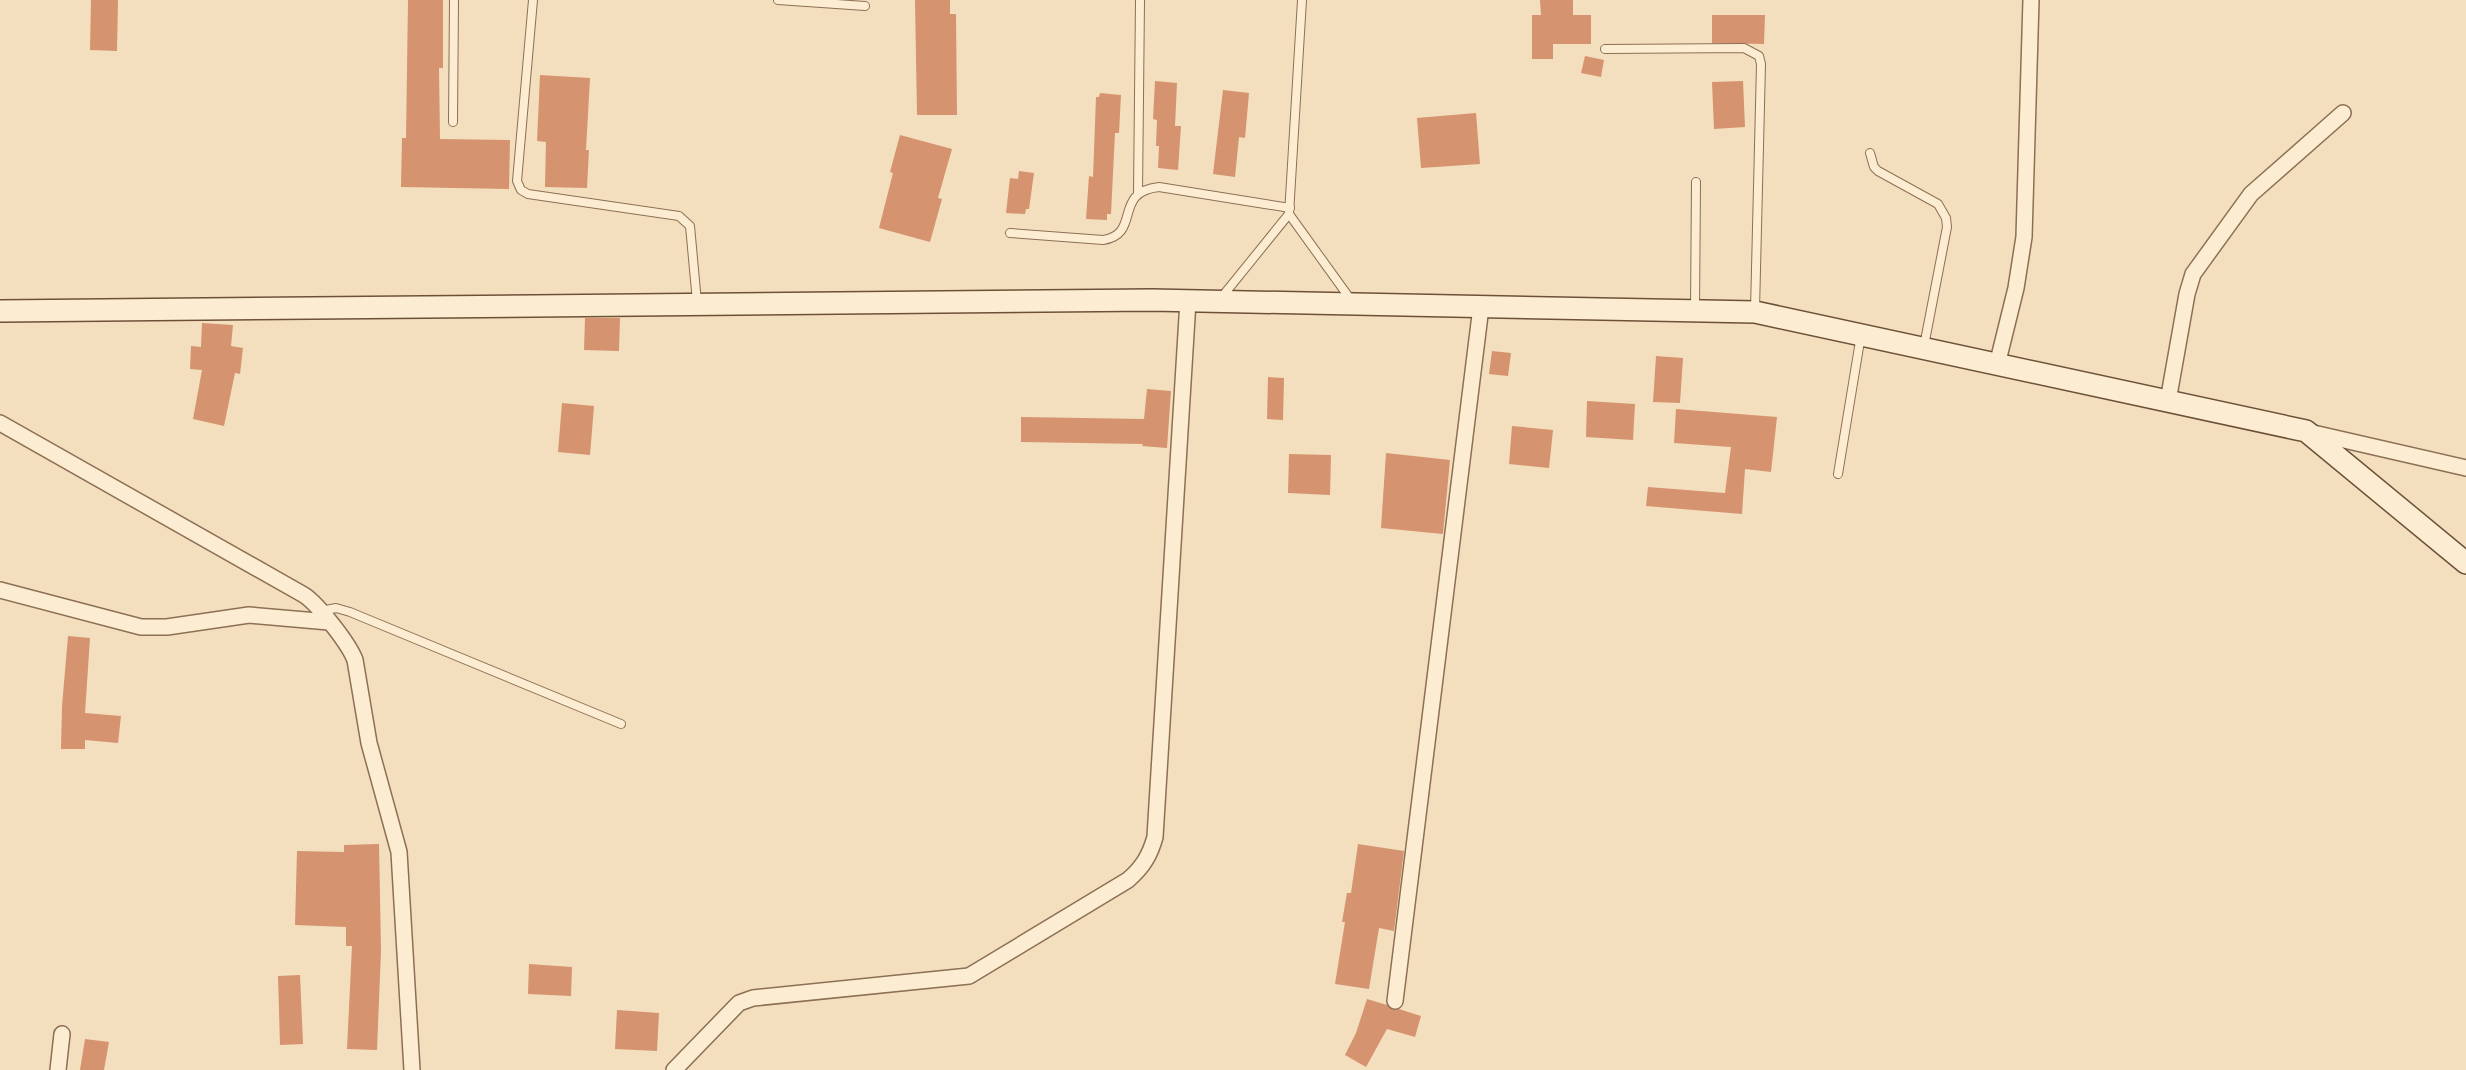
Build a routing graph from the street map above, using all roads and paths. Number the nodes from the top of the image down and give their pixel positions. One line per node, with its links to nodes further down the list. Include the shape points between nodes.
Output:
1 (454, 0): 10 (lane)
2 (533, 0): 18 (lane, via 517,181 520,190 528,194 684,218 690,226)
3 (778, 0): 7 (lane)
4 (1140, 0): 13 (lane)
5 (1302, 0): 14 (lane)
6 (2031, 0): 26 (street, via 2024,237)
7 (866, 6)
8 (1605, 49): 23 (lane, via 1744,48 1759,56)
9 (2343, 113): 27 (street, via 2251,194 2193,274)
10 (453, 122)
11 (1870, 152): 25 (lane, via 1878,171 1938,204 1946,218)
12 (1696, 182): 22 (lane)
13 (1138, 194): 14 (lane, via 1148,188 1160,187); 15 (lane, via 1131,201 1124,227 1112,238)
14 (1290, 211): 17 (lane); 19 (lane)
15 (1010, 233)
16 (1188, 301): 17 (main road); 18 (main road); 40 (street, via 1155,837 1150,854 1140,869 1112,890 969,976 753,998 739,1004)
17 (1218, 302): 19 (main road)
18 (697, 304): 21 (main road)
19 (1354, 304): 20 (main road)
20 (1481, 307): 22 (main road); 36 (street)
21 (0, 311)
22 (1695, 311): 23 (main road)
23 (1755, 312): 24 (main road)
24 (1861, 335): 25 (main road); 31 (lane)
25 (1924, 349): 26 (main road)
26 (1998, 364): 27 (main road)
27 (2168, 402): 29 (main road)
28 (0, 423): 34 (street, via 304,595)
29 (2306, 431): 30 (street); 32 (main road)
30 (2466, 468)
31 (1838, 474)
32 (2466, 563)
33 (0, 590): 34 (street, via 141,626 167,627 249,615)
34 (324, 617): 35 (lane, via 336,608 350,612); 39 (street, via 350,648 355,660 369,744 399,852)
35 (621, 724)
36 (1395, 1001)
37 (62, 1034): 38 (street)
38 (58, 1070)
39 (412, 1070)
40 (674, 1070)

